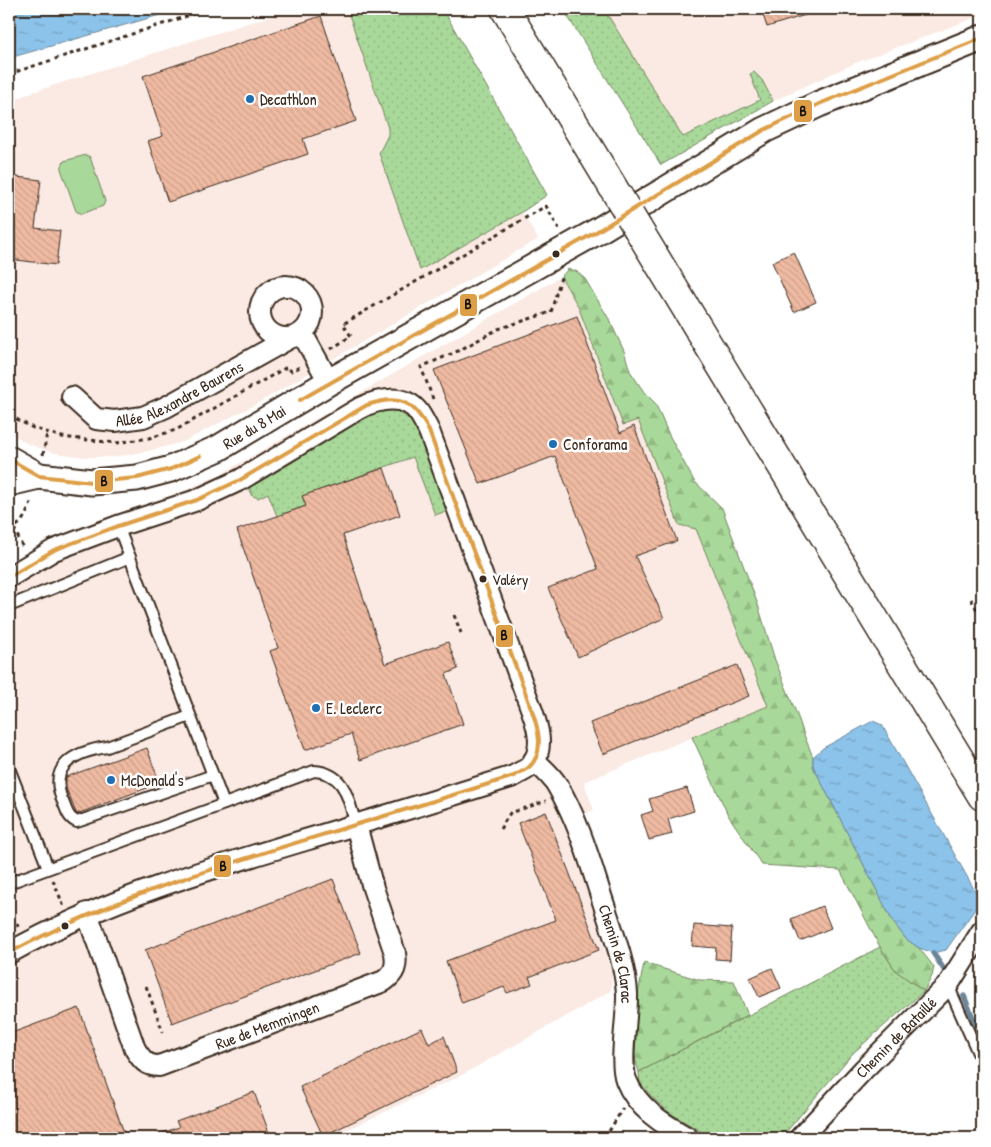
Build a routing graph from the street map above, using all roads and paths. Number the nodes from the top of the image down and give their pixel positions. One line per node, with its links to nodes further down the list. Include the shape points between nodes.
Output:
1 (208, 9): 4 (path)
2 (505, 9): 27 (highway, bridge)
3 (982, 38): 5 (street, Rue du 8 Mai, via 819,104 764,130)
4 (9, 74)
5 (570, 247): 6 (street, Rue du 8 Mai); 8 (path, via 552,312 498,329 421,367)
6 (329, 382): 7 (street, Allée Alexandre Baurens, via 295,336 143,417 115,421 96,419); 12 (street, Rue du 8 Mai, via 219,448 171,469 137,478 92,482)
7 (72, 397)
8 (434, 403)
9 (47, 433): 10 (path)
10 (44, 451)
11 (9, 459): 12 (street, Rue du 8 Mai)
12 (39, 476): 13 (street, Rue du 8 Mai)
13 (9, 483)
14 (118, 526): 15 (lane); 16 (street, via 54,550); 23 (street, via 197,500 231,484 375,401 391,399 405,402 418,412 429,431 524,689 540,743)
15 (130, 557): 18 (lane); 22 (lane)
16 (9, 577)
17 (971, 599): 20 (path)
18 (9, 606)
19 (454, 615): 21 (path)
20 (982, 619)
21 (461, 634)
22 (190, 716): 25 (lane); 25 (lane, via 69,759 57,780 61,798 69,817 77,822)
23 (534, 760): 26 (street, Chemin de Clarac, via 556,783); 29 (street, via 514,776)
24 (9, 768): 31 (lane)
25 (213, 775): 28 (lane)
26 (563, 796): 30 (path, via 510,813); 44 (street, Chemin de Clarac, via 577,822 621,959 627,992 625,1078)
27 (982, 796)
28 (224, 804): 29 (lane, via 314,771 323,772 340,781); 31 (lane)
29 (356, 825): 35 (street, via 244,858); 35 (street, Rue de Memmingen, via 395,953 397,964 393,975 159,1066 143,1062 135,1049)
30 (500, 830)
31 (48, 868): 32 (lane)
32 (9, 883)
33 (55, 886): 34 (path)
34 (62, 902)
35 (87, 914): 39 (street)
36 (9, 920): 37 (path)
37 (17, 924)
38 (982, 931): 40 (street, Chemin de Bataillé)
39 (9, 953)
40 (948, 985): 43 (lane); 47 (street, Chemin de Bataillé)
41 (146, 986): 42 (path)
42 (163, 1032)
43 (982, 1062)
44 (632, 1093): 45 (path); 46 (street, Chemin de Clarac, via 646,1110)
45 (605, 1138)
46 (688, 1138)
47 (800, 1138)

